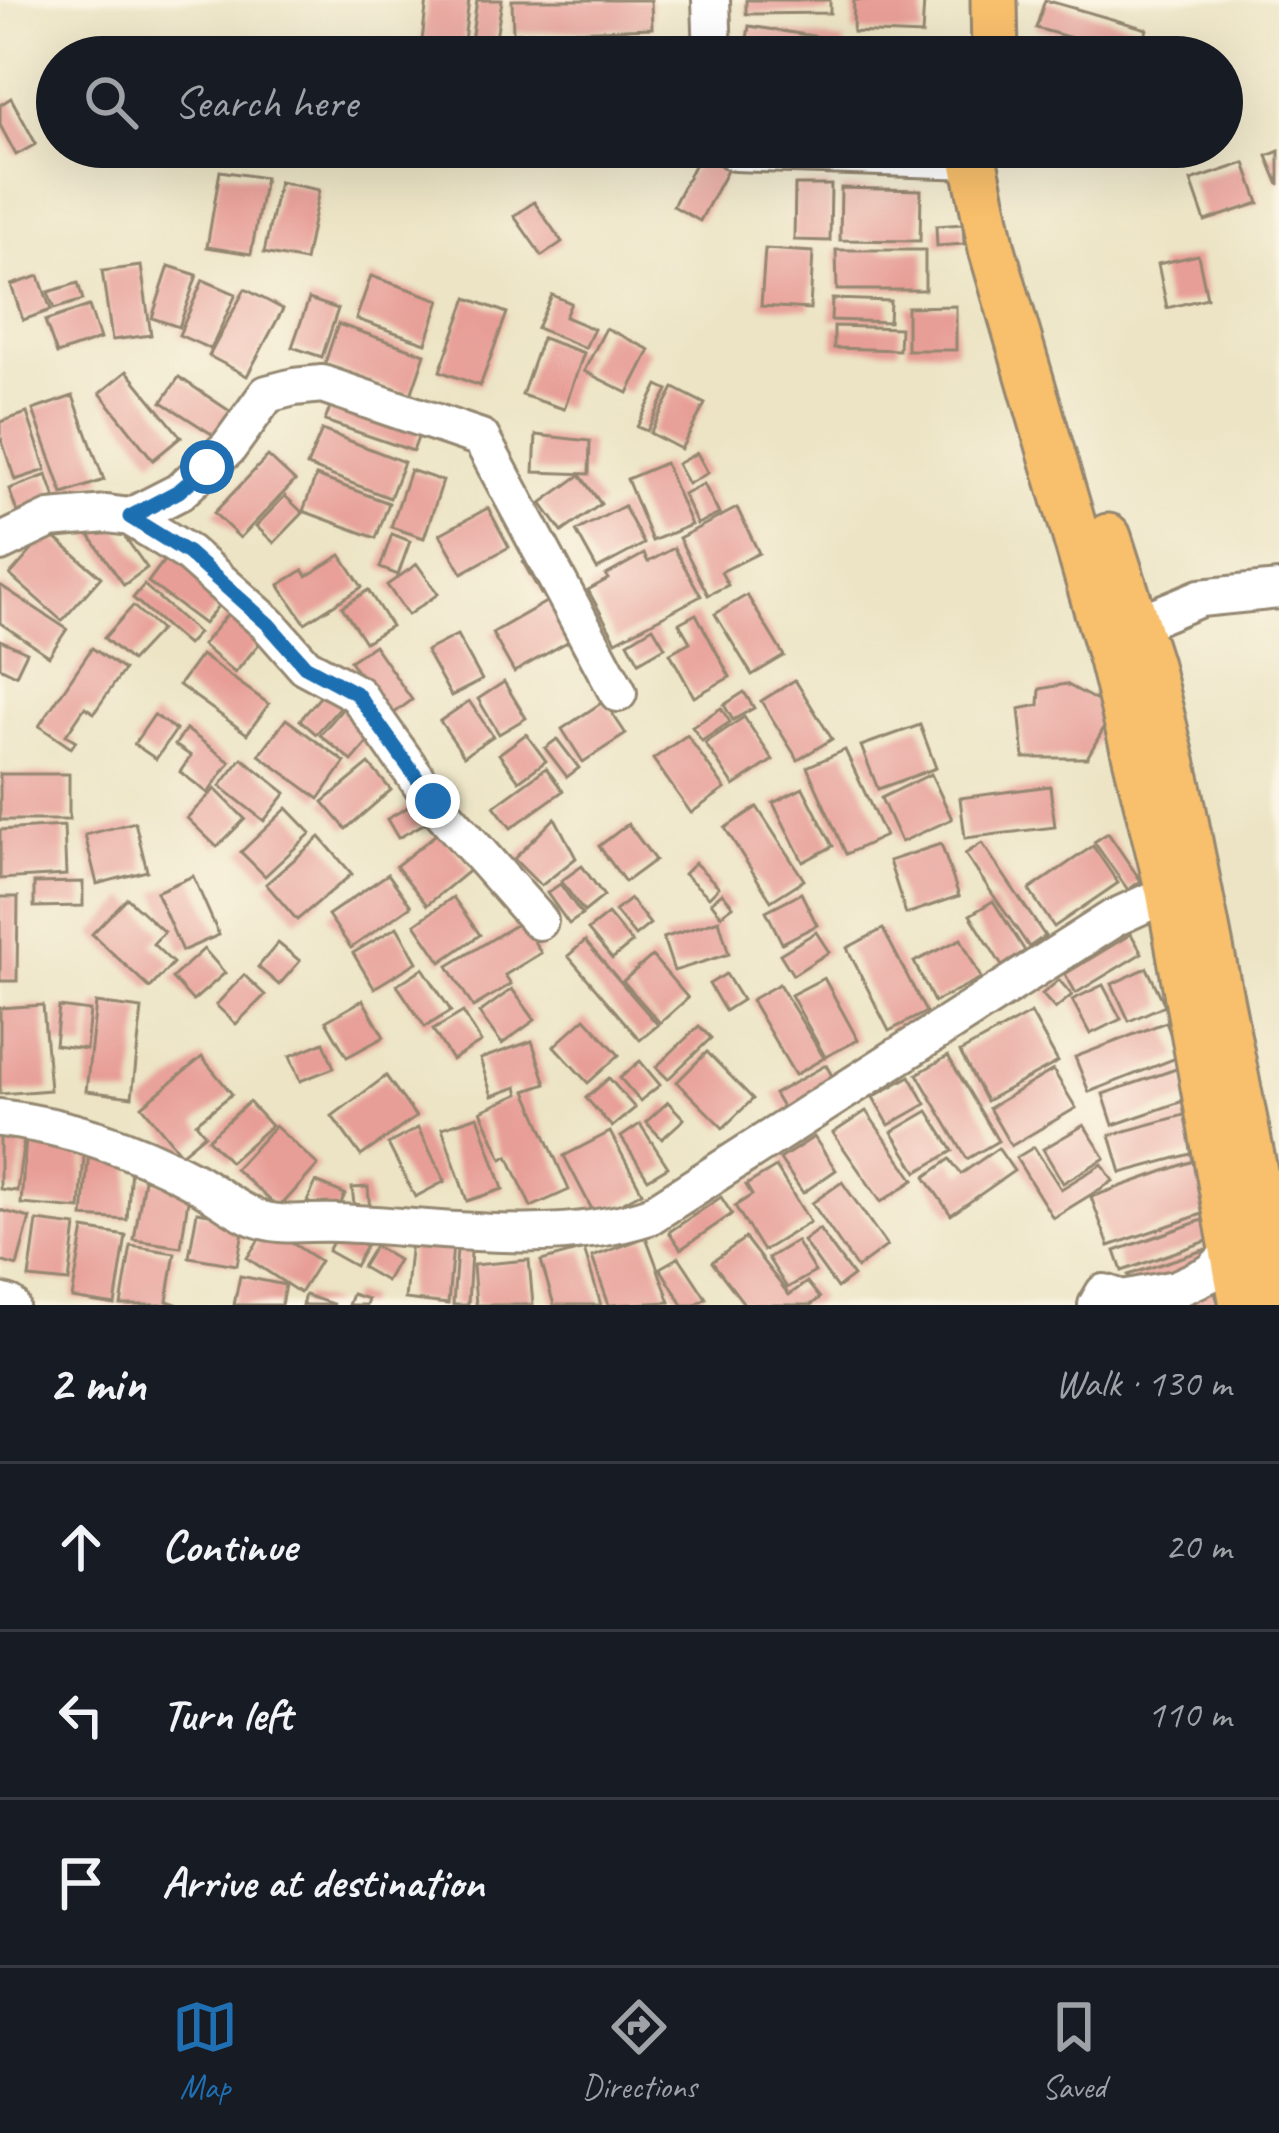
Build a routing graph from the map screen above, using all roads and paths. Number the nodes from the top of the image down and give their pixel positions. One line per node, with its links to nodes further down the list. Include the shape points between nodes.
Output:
1 (711, 0): 4 (street)
2 (964, 0): 5 (main road)
3 (994, 0): 6 (main road)
4 (712, 36)
5 (964, 36)
6 (994, 36)
7 (985, 168): 11 (main road, via 1008,309)
8 (130, 517): 9 (street, via 78,513); 12 (street, via 179,491 227,448 268,394 294,387 322,384 481,438); 14 (street, via 188,553 305,666 357,694 433,801)
9 (0, 543)
10 (1279, 590): 11 (street, via 1201,598)
11 (1136, 672): 13 (main road)
12 (618, 693)
13 (1184, 885): 15 (street, via 1114,917 649,1216 608,1229 283,1225 254,1218 115,1144); 16 (main road); 17 (main road)
14 (538, 921)
15 (0, 1118)
16 (1232, 1252): 20 (street, via 1211,1274 1176,1289 1123,1299 1104,1293); 21 (main road)
17 (1279, 1298)
18 (0, 1302): 19 (street)
19 (10, 1305)
20 (1097, 1305)
21 (1243, 1305)

